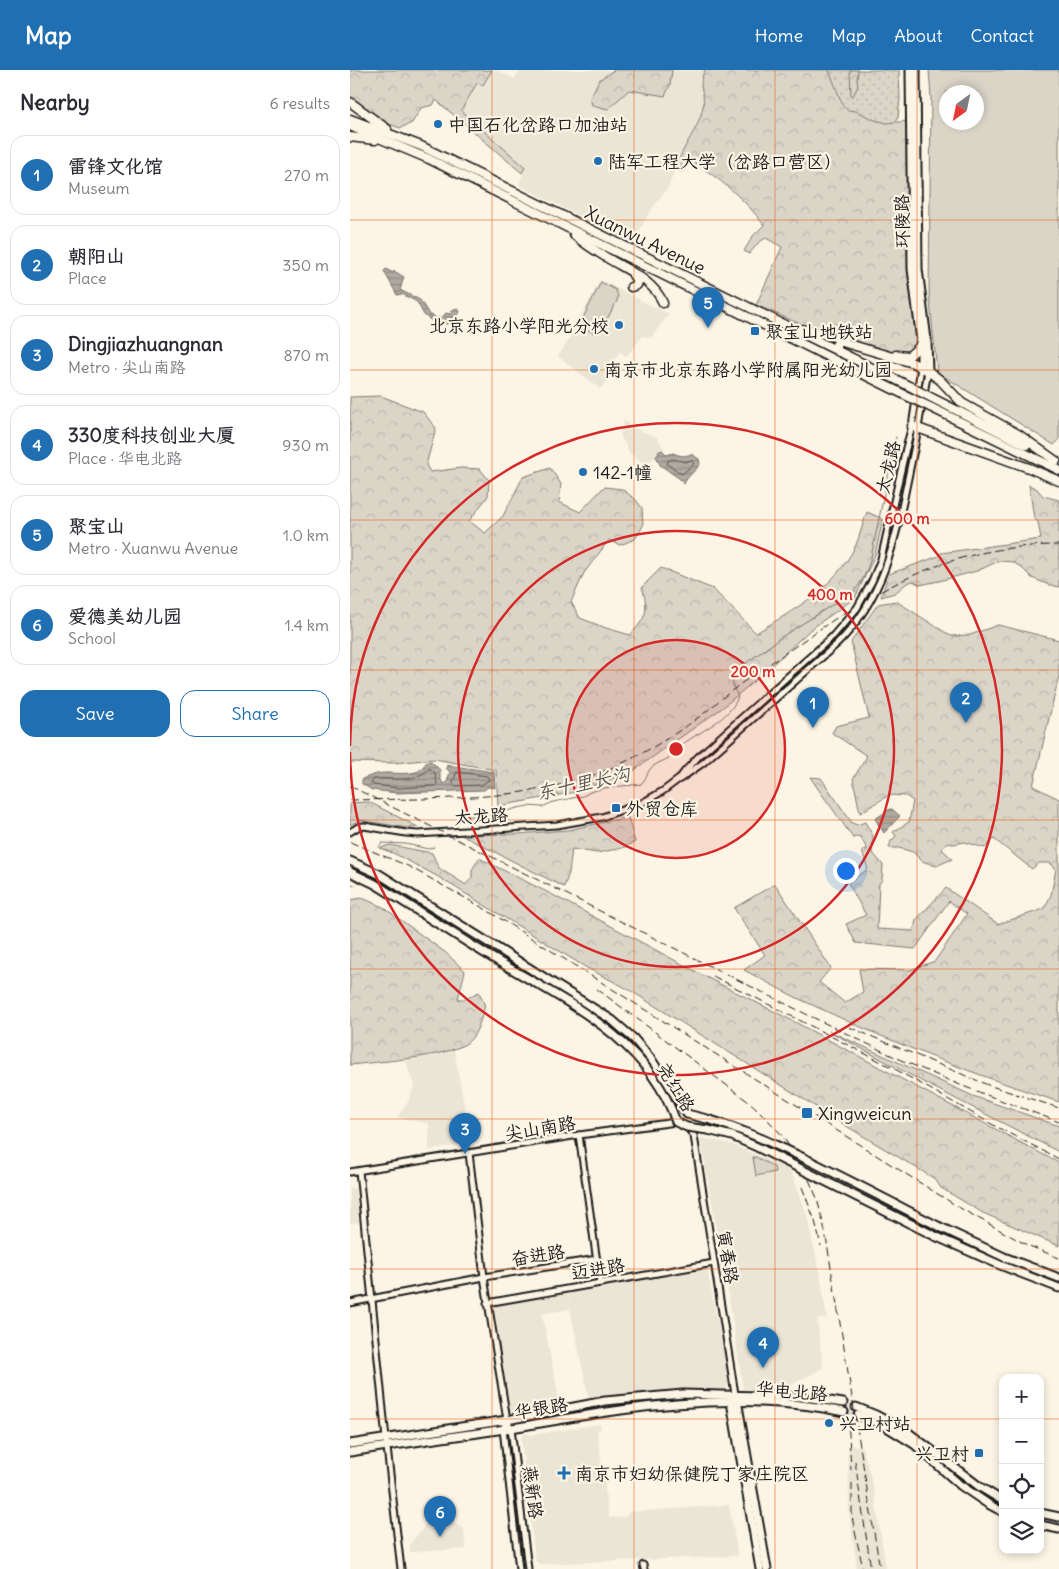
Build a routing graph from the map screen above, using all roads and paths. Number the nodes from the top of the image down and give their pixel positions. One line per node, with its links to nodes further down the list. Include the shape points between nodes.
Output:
1 (910, 70): 14 (main road, 环陵路, via 912,269)
2 (916, 70): 16 (main road, 环陵路, via 918,269 928,340)
3 (350, 102): 6 (highway)
4 (350, 119): 6 (highway, Xuanwu Avenue)
5 (350, 126): 8 (highway, Xuanwu Avenue)
6 (396, 136): 13 (highway, Xuanwu Avenue, via 492,180)
7 (350, 137): 8 (highway)
8 (402, 147): 9 (highway, Xuanwu Avenue)
9 (562, 226): 10 (highway, via 587,246); 19 (highway, Xuanwu Avenue, bridge)
10 (632, 273): 11 (highway, via 638,282); 12 (highway, via 653,287)
11 (631, 288)
12 (663, 303)
13 (794, 330): 14 (highway, via 808,330 902,356 909,356); 15 (highway, Xuanwu Avenue)
14 (921, 341): 16 (main road, 环陵路)
15 (839, 352): 16 (highway, via 836,345 842,342); 18 (highway, Xuanwu Avenue, bridge)
16 (925, 369): 17 (street); 18 (highway, via 962,403)
17 (915, 427): 20 (highway); 21 (street, 太龙路, bridge, via 906,448 881,559 857,608 833,636 698,757); 21 (street, bridge, via 914,450 890,556 866,609 837,644 703,763)
18 (1058, 461)
19 (1059, 470)
20 (1059, 481)
21 (679, 779): 22 (street, 太龙路, via 653,797 625,810 576,822 418,834 364,826)
22 (350, 832)
23 (350, 861): 34 (main road, 尧红路, bridge, via 379,874 612,1020 651,1059 687,1114 760,1137 940,1227)
24 (350, 872): 25 (main road, 尧红路, bridge, via 375,884 614,1035 652,1075 671,1106)
25 (676, 1122): 26 (main road, 尧红路, bridge); 27 (street, 尖山南路)
26 (687, 1127): 32 (street, 寅春路, via 694,1136); 36 (main road, 尧红路, bridge, via 732,1136 935,1236 1000,1266)
27 (579, 1135): 28 (street, 尖山南路); 31 (street)
28 (470, 1153): 29 (street, 尖山南路); 33 (street, 燕新路)
29 (359, 1171): 30 (street, 尖山南路); 37 (street)
30 (350, 1172)
31 (597, 1259): 33 (street, 奋进路); 35 (street)
32 (714, 1263): 35 (street, 迈进路); 40 (street, 寅春路)
33 (484, 1278): 37 (street, 奋进路); 39 (street, 燕新路)
34 (1059, 1278)
35 (600, 1283): 39 (street, 迈进路)
36 (1059, 1288)
37 (371, 1300): 38 (street, 奋进路); 48 (street)
38 (350, 1303)
39 (487, 1303): 46 (street, 燕新路)
40 (735, 1394): 41 (main road, 寅春路); 42 (main road, 华电北路, via 805,1397); 46 (main road, 华银路, via 683,1394 605,1401)
41 (735, 1402): 44 (main road, 华电北路, via 820,1406); 47 (main road, 华银路, via 621,1410); 60 (main road); 61 (main road)
42 (842, 1403)
43 (856, 1407): 51 (main road, via 909,1433 980,1488)
44 (844, 1412)
45 (858, 1415): 52 (main road, via 885,1426 914,1444 960,1485)
46 (507, 1420): 47 (street, 燕新路); 48 (main road, 华银路)
47 (507, 1428): 48 (main road, 华银路); 58 (street, 燕新路); 59 (street, 燕新路)
48 (386, 1442): 49 (main road, 华银路); 50 (main road, 华银路); 57 (street)
49 (350, 1444)
50 (350, 1452)
51 (999, 1499)
52 (999, 1510)
53 (1044, 1514): 54 (main road)
54 (1059, 1517)
55 (1044, 1525): 56 (main road)
56 (1059, 1528)
57 (401, 1569)
58 (519, 1569)
59 (528, 1569)
60 (760, 1569)
61 (767, 1569)

